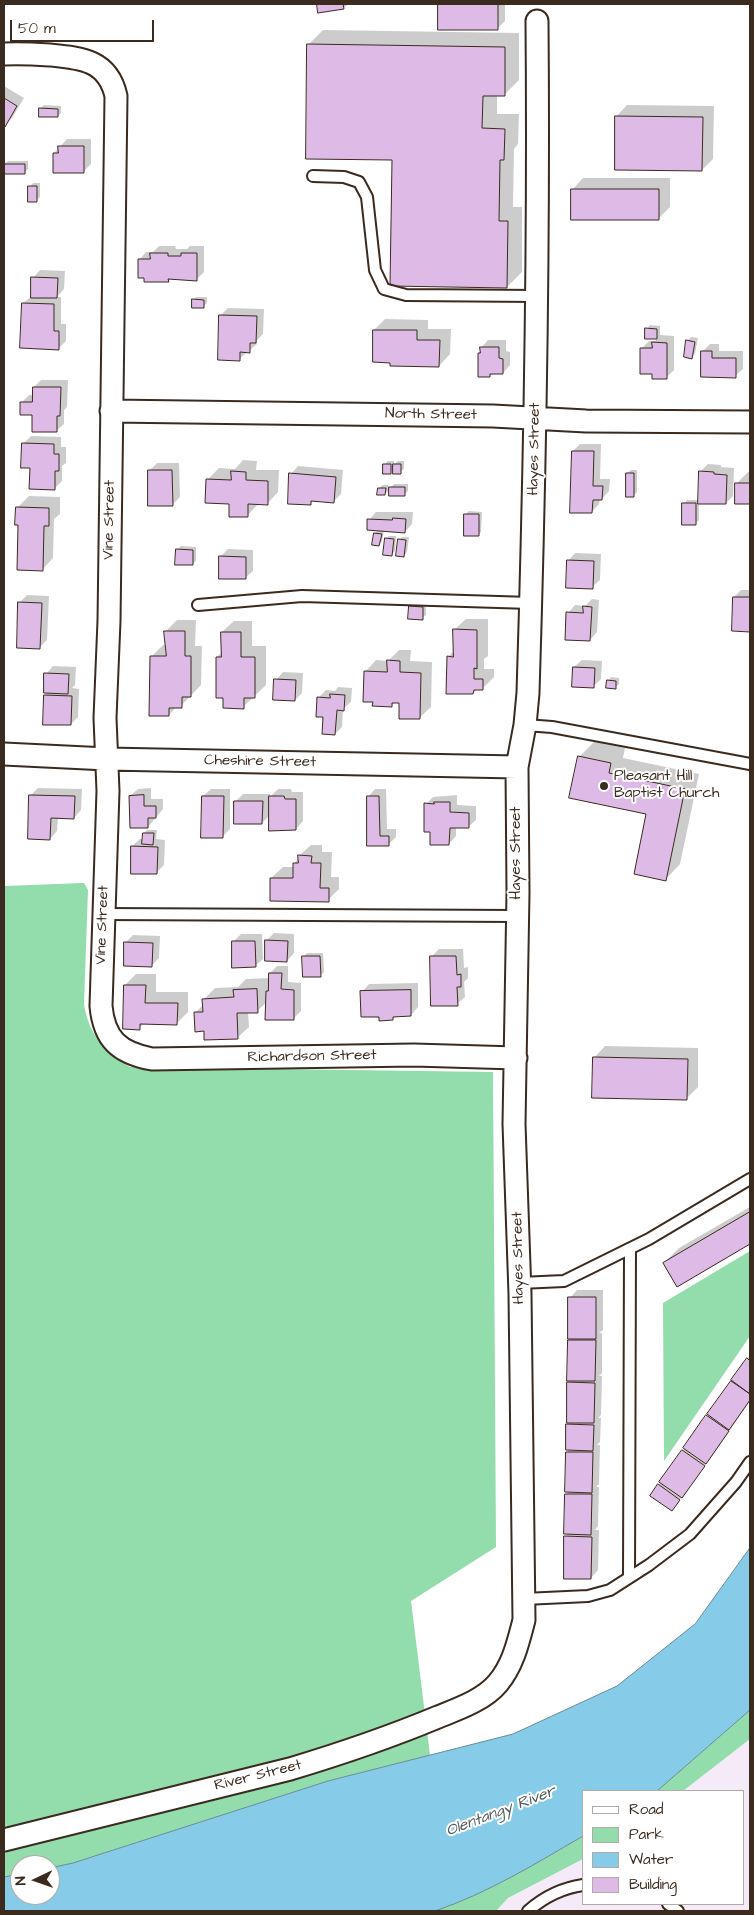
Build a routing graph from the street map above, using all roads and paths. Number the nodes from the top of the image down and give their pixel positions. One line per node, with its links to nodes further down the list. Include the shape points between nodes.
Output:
1 (537, 21): 4 (street, Hayes Street)
2 (4, 54): 5 (street, Vine Street, via 79,58 95,64 113,84 116,96)
3 (313, 176): 4 (lane, via 344,177 359,182 367,196 375,270 384,289 406,295)
4 (537, 296): 6 (street, Hayes Street)
5 (111, 410): 6 (street, North Street); 12 (street, Vine Street)
6 (536, 418): 7 (street, North Street); 8 (street, Hayes Street)
7 (750, 422)
8 (531, 603): 9 (lane, via 302,596); 10 (street, Hayes Street)
9 (198, 605)
10 (525, 725): 13 (lane, via 552,727); 14 (street, Hayes Street)
11 (4, 754): 12 (street, Cheshire Street)
12 (107, 759): 14 (street, Cheshire Street); 15 (street, Vine Street)
13 (750, 764)
14 (517, 767): 16 (street, Hayes Street)
15 (103, 914): 16 (lane); 17 (street, Vine Street, via 102,1018)
16 (517, 916): 18 (street, Hayes Street)
17 (113, 1041): 18 (street, Richardson Street, via 136,1056 152,1059 414,1055)
18 (516, 1058): 21 (street, Hayes Street, via 514,1124)
19 (750, 1179): 20 (lane)
20 (630, 1249): 21 (lane, via 564,1281); 23 (lane)
21 (520, 1283): 24 (street, Hayes Street)
22 (750, 1462): 23 (lane, via 690,1534)
23 (629, 1578): 24 (lane, via 610,1590 588,1596)
24 (524, 1599): 25 (street, Hayes Street, via 524,1620 514,1657)
25 (499, 1681): 26 (street, River Street, via 483,1696 454,1710 333,1756)
26 (4, 1840)
27 (582, 1885): 28 (lane, via 568,1887)
28 (528, 1911)

